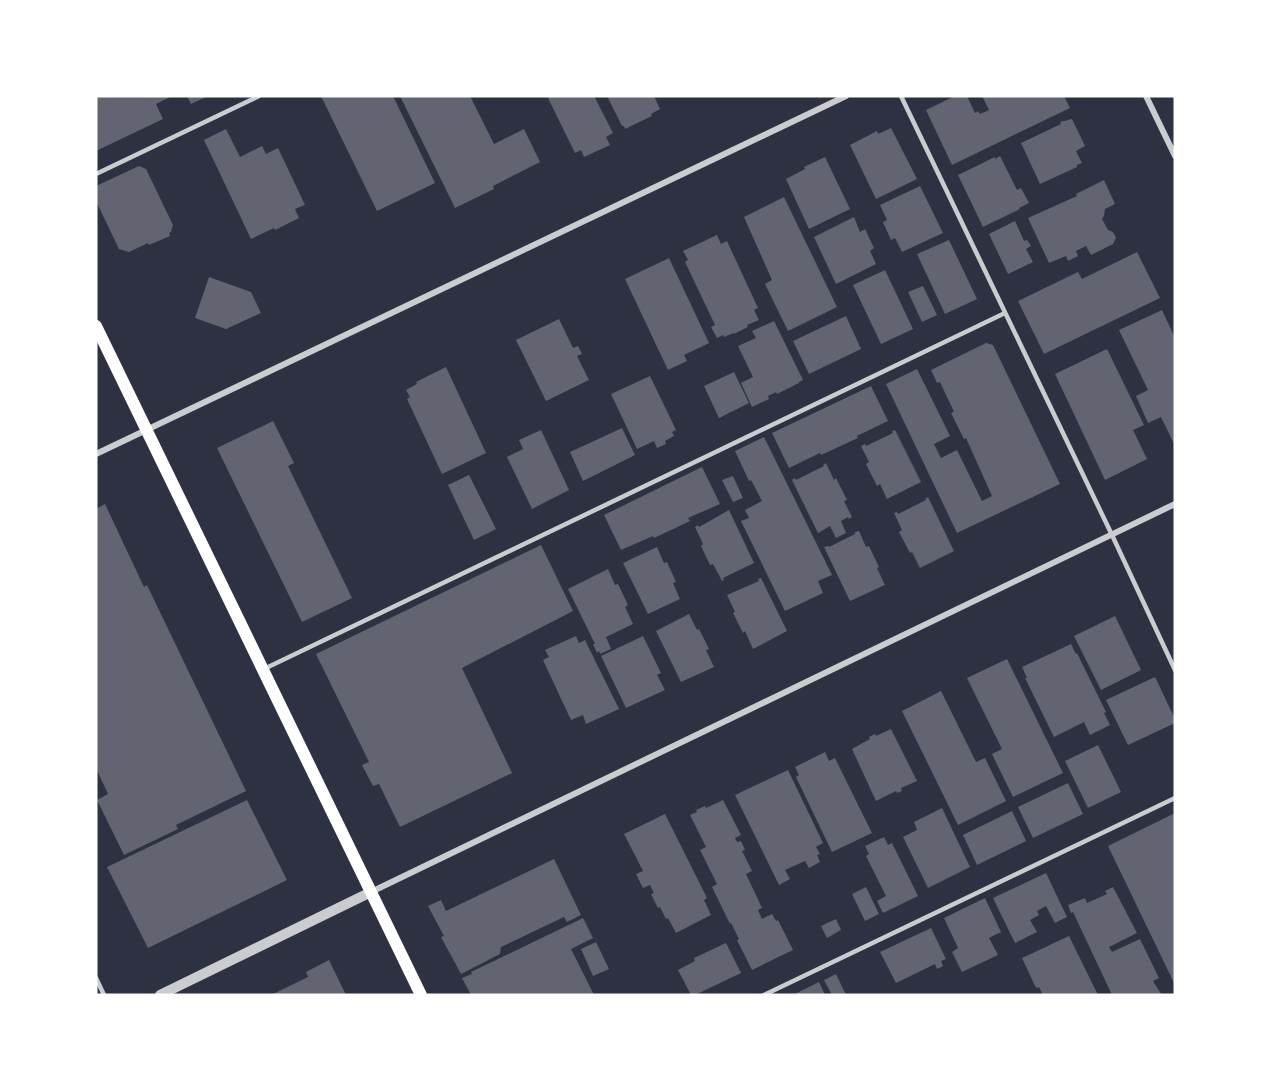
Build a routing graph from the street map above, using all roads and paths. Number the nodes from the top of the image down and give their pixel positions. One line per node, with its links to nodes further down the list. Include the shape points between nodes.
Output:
1 (259, 96): 6 (lane)
2 (846, 96): 9 (street)
3 (901, 96): 7 (lane)
4 (1146, 96): 5 (street)
5 (1175, 156)
6 (96, 174)
7 (1005, 313): 12 (lane); 13 (lane)
8 (96, 326): 9 (main road)
9 (146, 430): 10 (street); 13 (main road)
10 (96, 454)
11 (1175, 504): 12 (street)
12 (1112, 535): 14 (lane); 16 (street)
13 (263, 670): 16 (main road)
14 (1175, 670)
15 (1175, 798): 21 (lane)
16 (371, 892): 19 (street); 20 (main road)
17 (96, 978): 18 (lane)
18 (104, 995)
19 (160, 995)
20 (421, 995)
21 (764, 995)

